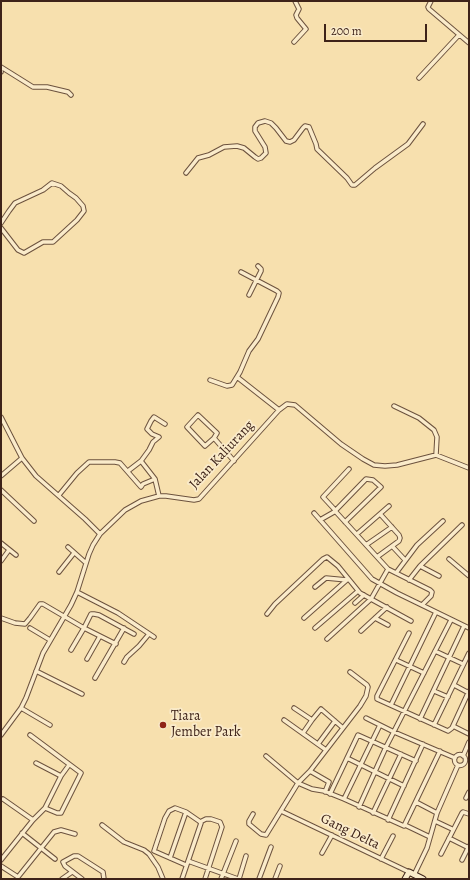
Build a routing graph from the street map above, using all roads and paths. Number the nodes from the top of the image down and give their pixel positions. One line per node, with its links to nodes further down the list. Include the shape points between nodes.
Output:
1 (295, 1): 4 (street, via 299,9 296,16 306,29)
2 (431, 1): 3 (street, via 429,9)
3 (459, 35): 5 (street); 7 (street)
4 (294, 42)
5 (469, 43)
6 (1, 67): 8 (street, via 33,88 47,87)
7 (419, 78)
8 (71, 95)
9 (423, 124): 10 (street, via 408,144 355,185 352,185 317,149 307,126 290,142 286,141 271,123 265,121 255,127 265,147 264,156 258,159 248,150 237,146 224,147 198,158)
10 (186, 173)
11 (1, 223): 12 (street, via 15,203 52,183 74,196 84,211 53,242 43,242 24,253 18,250)
12 (1, 228)
13 (258, 266): 15 (street, via 261,270)
14 (241, 272): 15 (street)
15 (257, 280): 16 (street); 17 (street, via 277,291 278,297)
16 (249, 296)
17 (237, 377): 18 (street, via 231,386); 20 (street)
18 (210, 380)
19 (394, 406): 24 (street, via 419,418 434,430 437,437)
20 (279, 410): 24 (street, via 287,404 293,404 346,448 374,465 397,465); 27 (street, Jalan Kaliurang)
21 (1, 417): 25 (street)
22 (165, 424): 26 (street, via 154,417 151,421 147,429 159,437)
23 (214, 438): 23 (street, via 217,432 198,415 187,427 204,446); 27 (street)
24 (436, 455): 28 (street)
25 (22, 458): 31 (street); 34 (street, via 36,476)
26 (141, 461): 30 (street); 32 (street)
27 (234, 461): 35 (street, Jalan Kaliurang, via 197,499)
28 (469, 468)
29 (349, 470): 37 (street, via 323,496)
30 (128, 471): 32 (street, via 141,487); 34 (street, via 118,462 90,462)
31 (1, 476)
32 (155, 479): 35 (street)
33 (1, 490): 41 (street)
34 (59, 495): 46 (street)
35 (159, 496): 46 (street, Jalan Kaliurang, via 141,501 125,510)
36 (389, 506): 39 (street)
37 (334, 511): 40 (street); 43 (street); 43 (street, via 366,479 373,480 381,487)
38 (314, 513): 40 (street)
39 (380, 515): 45 (street); 47 (street)
40 (320, 520): 68 (street, via 366,574)
41 (34, 521)
42 (443, 521): 57 (street, via 417,544)
43 (345, 522): 47 (street)
44 (462, 525): 60 (street)
45 (392, 527): 49 (street); 50 (street, via 400,537)
46 (100, 534): 59 (street, Jalan Kaliurang)
47 (357, 534): 49 (street)
48 (1, 543): 52 (street)
49 (366, 545): 55 (street)
50 (392, 546): 55 (street); 57 (street)
51 (68, 547): 53 (street)
52 (10, 550): 54 (street); 58 (street)
53 (74, 553): 59 (street); 62 (street)
54 (16, 555)
55 (377, 557): 61 (street)
56 (449, 559): 65 (street)
57 (405, 560): 63 (street)
58 (1, 561)
59 (86, 563): 71 (street, Jalan Kaliurang)
60 (420, 566): 64 (street); 67 (street)
61 (388, 569): 63 (street); 68 (street)
62 (59, 572)
63 (396, 573): 67 (street)
64 (439, 576)
65 (469, 576)
66 (348, 580): 69 (street, via 326,578); 70 (street); 78 (street, via 333,561 325,557); 81 (street)
67 (409, 580): 75 (street, via 432,592)
68 (379, 583): 73 (street); 75 (street)
69 (314, 587)
70 (358, 591): 72 (street); 90 (street)
71 (77, 592): 79 (street, Jalan Kaliurang); 95 (street, via 118,613)
72 (364, 595): 73 (street); 74 (street)
73 (371, 599): 76 (street); 98 (street)
74 (355, 603)
75 (422, 606): 77 (street)
76 (387, 608): 82 (street); 84 (street)
77 (436, 612): 83 (street); 109 (street)
78 (267, 614)
79 (64, 617): 80 (street, via 41,604 25,624); 88 (street); 99 (street, Jalan Kaliurang)
80 (1, 618)
81 (304, 618)
82 (375, 618): 85 (street); 92 (street)
83 (451, 620): 86 (street); 102 (street)
84 (411, 621)
85 (388, 625)
86 (464, 626): 91 (street); 105 (street)
87 (30, 628): 99 (street)
88 (84, 628): 89 (street, via 92,614); 96 (street); 101 (street)
89 (124, 628): 94 (street); 100 (street)
90 (315, 628)
91 (469, 628)
92 (360, 631)
93 (409, 633): 106 (street)
94 (134, 634)
95 (149, 634): 97 (street); 107 (street)
96 (100, 636): 100 (street); 104 (street)
97 (154, 637)
98 (327, 639)
99 (50, 640): 110 (street, Jalan Kaliurang)
100 (116, 644): 113 (street)
101 (71, 650)
102 (435, 651): 105 (street); 112 (street)
103 (469, 653): 108 (street)
104 (87, 658)
105 (450, 658): 108 (street); 115 (street)
106 (396, 660): 109 (street); 119 (street, via 377,698)
107 (124, 662)
108 (463, 664): 114 (street)
109 (410, 667): 112 (street); 119 (street)
110 (36, 671): 117 (street); 120 (street, Jalan Kaliurang)
111 (350, 672): 132 (street, via 367,685 368,689 360,706)
112 (424, 673): 122 (street)
113 (95, 678)
114 (454, 685): 116 (street); 118 (street)
115 (434, 691): 118 (street); 124 (street)
116 (469, 692): 131 (street)
117 (82, 694)
118 (448, 697): 130 (street)
119 (391, 705): 122 (street)
120 (21, 708): 128 (street); 136 (street, Jalan Kaliurang)
121 (294, 708): 126 (street)
122 (405, 712): 124 (street); 133 (street)
123 (366, 718): 129 (street)
124 (420, 718): 130 (street)
125 (284, 720): 134 (street)
126 (312, 720): 127 (street, via 321,709); 134 (street)
127 (335, 721): 132 (street); 140 (street)
128 (50, 725)
129 (380, 725): 133 (street); 138 (street)
130 (434, 725): 131 (street, via 448,731)
131 (453, 726): 135 (street)
132 (343, 728): 143 (street)
133 (394, 732): 141 (street); 142 (street)
134 (303, 733): 140 (street)
135 (469, 734)
136 (1, 735)
137 (30, 735): 153 (street)
138 (372, 741): 142 (street); 148 (street, via 358,735); 154 (street)
139 (469, 742): 147 (street)
140 (318, 744): 143 (street)
141 (423, 744): 144 (street); 150 (street)
142 (386, 747): 145 (street); 157 (street)
143 (326, 750): 156 (street)
144 (440, 751): 149 (street); 168 (street)
145 (401, 754): 150 (street); 159 (street)
146 (266, 756): 160 (street)
147 (463, 756): 149 (street, via 458,755); 152 (street)
148 (347, 758): 154 (street); 164 (street)
149 (455, 758): 155 (street)
150 (416, 761): 161 (street)
151 (36, 763): 158 (street)
152 (467, 763): 155 (street)
153 (69, 765): 158 (street); 170 (street, via 81,774 62,812)
154 (361, 765): 157 (street); 167 (street)
155 (458, 766): 174 (street)
156 (310, 771): 160 (street); 162 (street, via 328,782)
157 (375, 772): 159 (street); 169 (street)
158 (61, 776): 170 (street)
159 (389, 778): 161 (street); 173 (street)
160 (298, 783): 162 (street); 171 (street)
161 (404, 786): 178 (street)
162 (325, 792): 164 (street)
163 (469, 792): 165 (street)
164 (330, 794): 167 (street)
165 (466, 798)
166 (3, 799): 177 (street)
167 (344, 800): 169 (street)
168 (416, 802): 174 (street); 182 (street)
169 (359, 806): 173 (street)
170 (45, 808): 177 (street)
171 (281, 811): 175 (street, via 265,836 249,824); 186 (street, Gang Delta)
172 (186, 812): 180 (street); 197 (street); 197 (street, via 177,807 170,810 161,828 154,851)
173 (373, 813): 178 (street)
174 (437, 813): 179 (street)
175 (253, 814)
176 (469, 814): 183 (street, via 462,812)
177 (33, 820): 184 (street)
178 (388, 820): 182 (street)
179 (435, 821): 183 (street); 188 (street)
180 (200, 822): 202 (street); 205 (street, via 211,818 220,822 222,826)
181 (102, 825): 213 (street, via 124,842 149,854)
182 (405, 825): 188 (street)
183 (452, 829): 189 (street)
184 (22, 833): 192 (street); 200 (street)
185 (75, 834): 192 (street, via 56,831)
186 (332, 835): 194 (street); 199 (street, Gang Delta)
187 (393, 836): 199 (street)
188 (430, 837): 208 (street, via 422,859)
189 (449, 838): 191 (street); 195 (street)
190 (236, 841): 207 (street)
191 (469, 847): 201 (street)
192 (40, 848): 198 (street); 209 (street)
193 (271, 848): 218 (street)
194 (322, 853)
195 (441, 854)
196 (246, 856): 217 (street)
197 (170, 858): 202 (street)
198 (55, 859)
199 (381, 859): 208 (street, Gang Delta)
200 (1, 860)
201 (462, 860)
202 (187, 863): 205 (street); 214 (street)
203 (1, 866): 209 (street)
204 (280, 866): 219 (street)
205 (208, 869): 207 (street); 215 (street)
206 (70, 873): 210 (street); 211 (street); 212 (street, via 63,862 78,856 103,872)
207 (223, 874): 216 (street); 217 (street)
208 (412, 874): 220 (main road); 221 (main road)
209 (18, 878)
210 (62, 879)
211 (82, 879)
212 (104, 879)
213 (163, 879)
214 (182, 879)
215 (205, 879)
216 (221, 879)
217 (238, 879)
218 (259, 879)
219 (275, 879)
220 (405, 879)
221 (423, 879)

